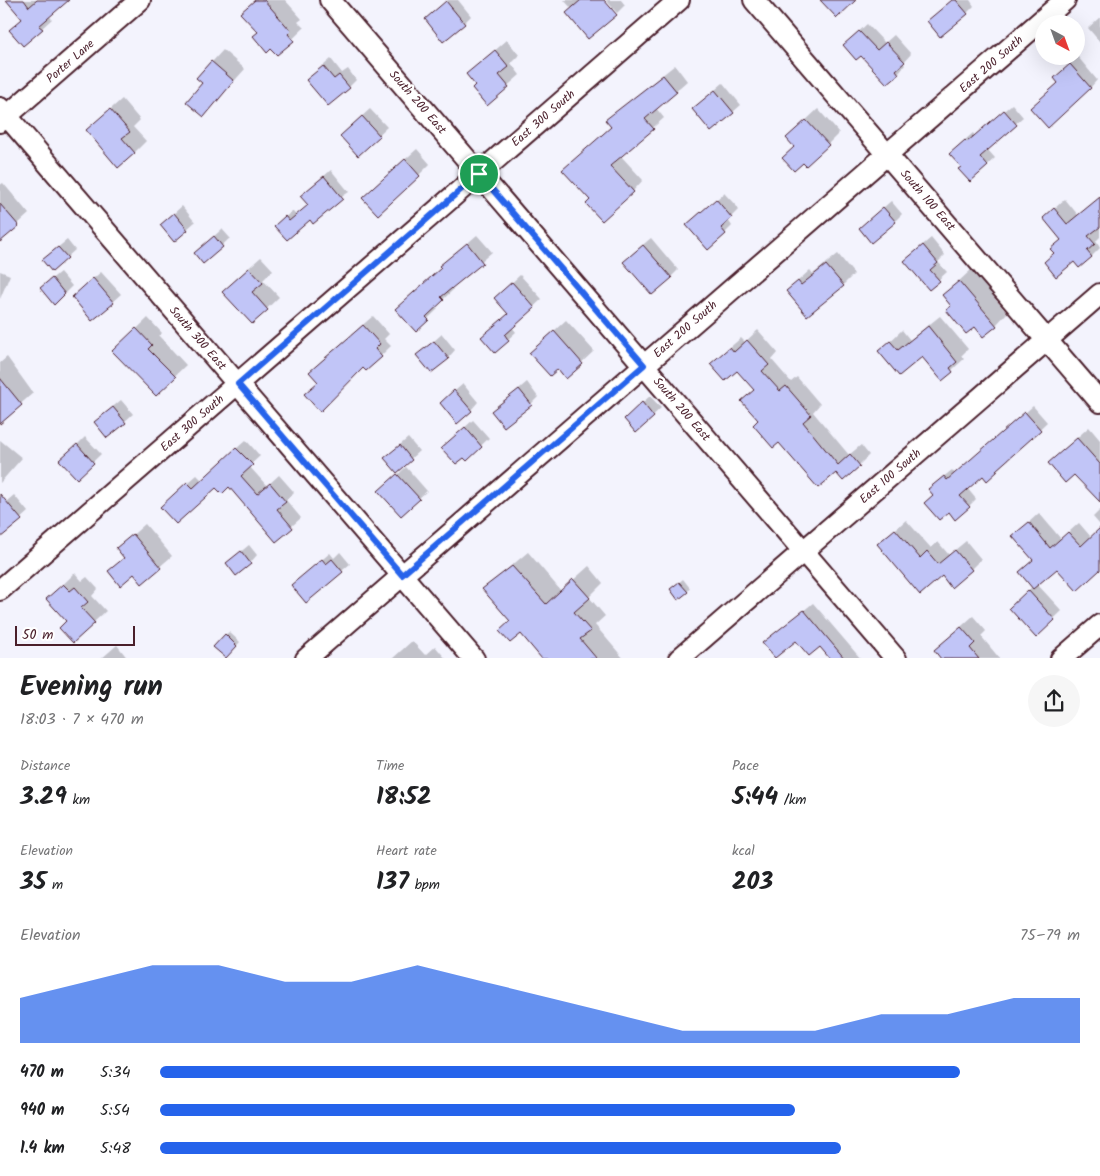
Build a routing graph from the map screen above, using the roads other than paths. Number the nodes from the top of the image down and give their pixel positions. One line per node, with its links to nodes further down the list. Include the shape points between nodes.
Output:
1 (140, 0): 6 (street, Porter Lane)
2 (330, 0): 8 (street, South 200 East)
3 (679, 0): 8 (street, East 300 South)
4 (754, 0): 7 (street, South 100 East)
5 (1065, 0): 7 (street, East 200 South)
6 (2, 115): 12 (street, South 300 East)
7 (887, 154): 10 (street, South 100 East); 11 (street, East 200 South)
8 (479, 174): 11 (street, South 200 East); 12 (street, East 300 South)
9 (1100, 294): 10 (street, East 100 South)
10 (1048, 339): 13 (street, South 100 East); 14 (street, East 100 South)
11 (644, 365): 14 (street, South 200 East); 15 (street, East 200 South)
12 (238, 384): 15 (street, South 300 East); 16 (street, East 300 South)
13 (1100, 402)
14 (804, 551): 20 (street, East 100 South); 21 (street, South 200 East)
15 (402, 575): 18 (street, East 200 South); 19 (street, South 300 East)
16 (0, 590)
17 (1100, 625): 22 (street)
18 (306, 658)
19 (474, 658)
20 (679, 658)
21 (896, 658)
22 (1061, 658)

